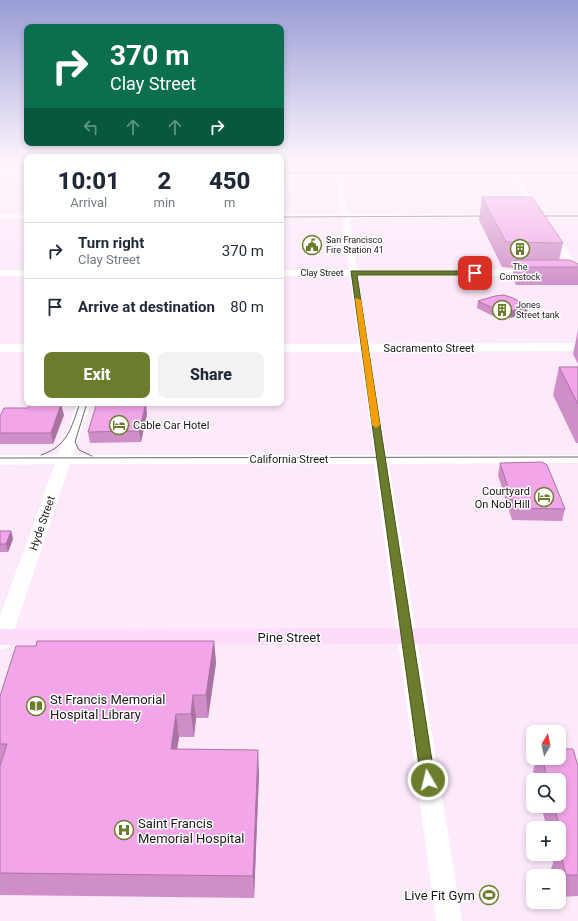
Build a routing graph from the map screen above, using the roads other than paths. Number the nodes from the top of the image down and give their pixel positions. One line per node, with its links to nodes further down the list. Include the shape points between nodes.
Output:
1 (343, 204): 4 (street)
2 (533, 204): 10 (street)
3 (284, 216): 4 (street)
4 (345, 216): 5 (street); 15 (street)
5 (505, 216)
6 (521, 216): 10 (street)
7 (578, 216): 10 (street)
8 (0, 217): 9 (street)
9 (24, 217)
10 (543, 219)
11 (551, 231): 18 (street)
12 (0, 273): 13 (street)
13 (24, 273)
14 (284, 273): 15 (street, Clay Street)
15 (354, 273): 16 (street, Clay Street); 23 (street)
16 (542, 273)
17 (565, 273): 18 (street)
18 (578, 273)
19 (578, 347): 23 (street, Sacramento Street)
20 (0, 348): 21 (street)
21 (24, 348)
22 (284, 348): 23 (street, Sacramento Street)
23 (364, 348): 25 (street)
24 (83, 406): 28 (street, Hyde Street)
25 (381, 459): 26 (street, California Street); 28 (street, California Street); 29 (street)
26 (578, 459)
27 (0, 460): 28 (street, California Street)
28 (64, 460): 31 (street, Hyde Street)
29 (407, 636): 30 (main road, Pine Street); 31 (main road, Pine Street); 32 (street)
30 (578, 636)
31 (1, 639)
32 (449, 921)

